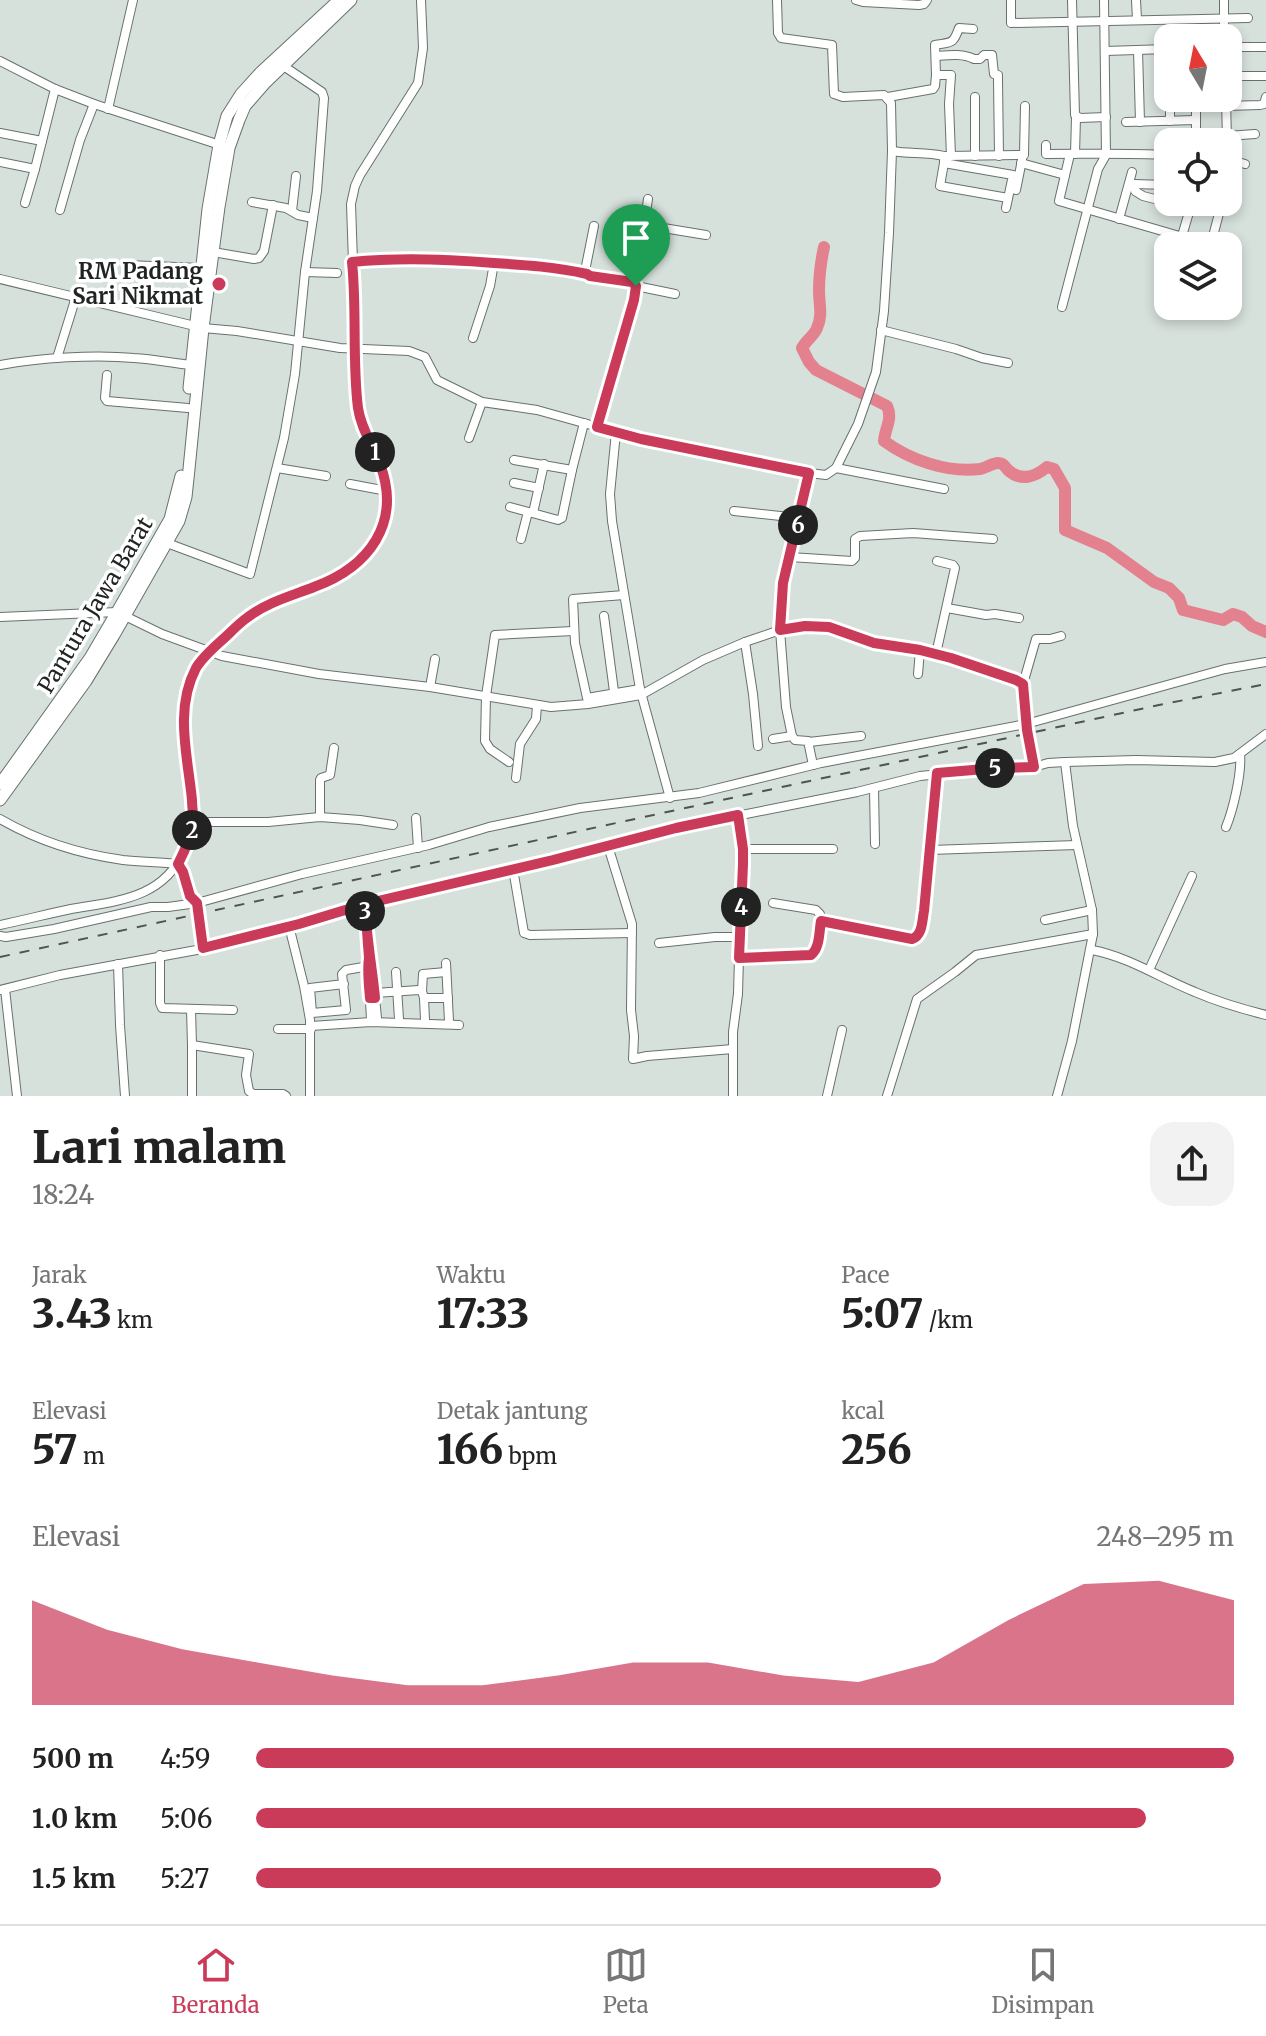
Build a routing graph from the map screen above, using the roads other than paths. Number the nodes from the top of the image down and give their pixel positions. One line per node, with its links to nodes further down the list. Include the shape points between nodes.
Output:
1 (133, 0): 38 (street)
2 (339, 0): 53 (highway, Pantura Jawa Barat, via 247,87 227,116)
3 (351, 0): 27 (highway)
4 (421, 0): 87 (street, via 418,83 355,186)
5 (777, 0): 32 (street, via 781,38 832,45 834,94)
6 (856, 0): 7 (street, via 919,5)
7 (927, 0)
8 (1011, 0): 17 (street, via 1011,23)
9 (1072, 0): 17 (street)
10 (1104, 0): 16 (street)
11 (1136, 0): 15 (street)
12 (1224, 0): 13 (street)
13 (1224, 18): 14 (street); 15 (street); 18 (street)
14 (1248, 18)
15 (1137, 19): 16 (street)
16 (1104, 21): 17 (street); 24 (street)
17 (1072, 22): 41 (street)
18 (1224, 24)
19 (973, 29): 25 (street, via 959,28 954,40 935,45)
20 (1242, 47): 21 (street)
21 (1266, 47)
22 (1154, 49): 23 (street)
23 (1138, 50): 24 (street); 46 (street)
24 (1105, 51): 42 (street)
25 (936, 56): 28 (street); 59 (street, via 992,55 998,75)
26 (0, 61): 31 (street)
27 (282, 65): 53 (highway, via 245,106); 80 (street, via 324,95)
28 (936, 75): 32 (street, via 933,89); 60 (street, via 951,75)
29 (1242, 76): 30 (street)
30 (1266, 76)
31 (55, 89): 36 (street); 51 (street)
32 (888, 97): 54 (street)
33 (975, 97): 58 (street)
34 (1266, 97): 35 (street, via 1264,104)
35 (1242, 103)
36 (94, 104): 38 (street); 77 (street)
37 (1025, 106): 59 (street, via 1024,155)
38 (108, 109): 53 (street)
39 (1170, 112): 44 (street)
40 (1196, 112): 43 (street)
41 (1076, 117): 42 (street); 55 (street)
42 (1106, 117): 57 (street)
43 (1196, 120): 44 (street); 47 (street)
44 (1170, 121): 46 (street)
45 (1126, 122): 46 (street)
46 (1140, 122)
47 (1196, 128)
48 (0, 133): 51 (street)
49 (1255, 134): 50 (street)
50 (1242, 136)
51 (42, 141): 64 (street)
52 (1046, 145): 55 (street, via 1046,154)
53 (224, 147): 86 (highway); 90 (highway, Pantura Jawa Barat)
54 (892, 151): 60 (street); 100 (street)
55 (1072, 154): 57 (street); 67 (street)
56 (1154, 154): 57 (street)
57 (1106, 155): 78 (street)
58 (975, 156): 59 (street); 60 (street)
59 (1002, 156): 66 (street)
60 (946, 158): 66 (street); 66 (street, via 940,186 1007,203 1013,175)
61 (0, 162): 64 (street)
62 (1242, 163): 63 (street)
63 (1245, 164)
64 (35, 169): 75 (street)
65 (1132, 172): 69 (street)
66 (1004, 173)
67 (1065, 175): 71 (street, via 1022,160); 78 (street, via 1059,201)
68 (296, 176): 79 (street)
69 (1132, 184): 70 (street); 72 (street, via 1135,191); 81 (street)
70 (1154, 185)
71 (1016, 190)
72 (1154, 198)
73 (648, 199): 82 (street)
74 (252, 202): 76 (street)
75 (25, 203)
76 (273, 205): 79 (street); 86 (street, via 259,258)
77 (60, 210)
78 (1088, 210): 81 (street); 98 (street)
79 (292, 211): 80 (street)
80 (313, 218): 91 (street)
81 (1119, 219): 84 (street)
82 (645, 225): 85 (street); 95 (street)
83 (594, 226): 93 (street)
84 (1167, 232)
85 (706, 235)
86 (213, 252): 99 (highway)
87 (352, 262): 88 (street, via 409,258); 103 (street)
88 (494, 263): 93 (street); 101 (street)
89 (127, 265): 90 (street)
90 (201, 268): 99 (highway, Pantura Jawa Barat)
91 (305, 272): 92 (street); 102 (street)
92 (337, 273)
93 (587, 274): 95 (street)
94 (0, 279): 97 (street)
95 (636, 285): 96 (street); 112 (street)
96 (675, 294)
97 (76, 297): 99 (street); 104 (street)
98 (1062, 307)
99 (199, 327): 102 (street); 107 (highway, Pantura Jawa Barat); 133 (highway, via 186,497)
100 (881, 330): 105 (street); 118 (street, via 876,372)
101 (473, 338)
102 (297, 341): 103 (street); 117 (street)
103 (356, 349): 109 (street, via 420,354 437,380); 126 (street, via 360,419)
104 (57, 358): 106 (street); 107 (street, via 132,357)
105 (1008, 363)
106 (0, 365)
107 (191, 365): 110 (highway, Pantura Jawa Barat)
108 (107, 375): 110 (street, via 107,401)
109 (482, 402): 111 (street); 114 (street)
110 (188, 408): 138 (highway, Pantura Jawa Barat, via 175,506)
111 (584, 423): 112 (street); 119 (street)
112 (597, 427): 113 (street)
113 (616, 432): 120 (street); 136 (street, via 610,508)
114 (469, 438)
115 (514, 460): 116 (street)
116 (544, 464): 119 (street); 124 (street)
117 (277, 468): 121 (street); 133 (street, via 250,574)
118 (836, 468): 120 (street, via 826,475); 125 (street)
119 (572, 470): 129 (street, via 562,518)
120 (809, 473): 130 (street)
121 (326, 476)
122 (514, 483): 124 (street)
123 (350, 484): 126 (street)
124 (539, 488): 129 (street)
125 (944, 489)
126 (387, 491): 147 (street, via 383,526 363,560 330,582 261,607)
127 (510, 507): 129 (street)
128 (734, 511): 130 (street)
129 (530, 512): 131 (street)
130 (799, 518): 134 (street)
131 (521, 539)
132 (993, 539): 134 (street, via 913,533 860,536 852,561)
133 (167, 543): 138 (highway)
134 (790, 557): 142 (street)
135 (937, 561): 137 (street, via 954,566)
136 (624, 595): 143 (street, via 573,599); 154 (street)
137 (947, 608): 141 (street); 148 (street)
138 (121, 614): 140 (street); 147 (street); 174 (highway, Pantura Jawa Barat); 177 (highway, via 86,681)
139 (604, 616): 156 (street)
140 (0, 617)
141 (1019, 618)
142 (780, 630): 145 (street); 146 (street, via 829,627 874,643); 161 (street)
143 (573, 631): 155 (street, via 495,635); 157 (street)
144 (1061, 636): 152 (street, via 1036,639)
145 (745, 642): 154 (street); 165 (street)
146 (920, 650): 148 (street); 151 (street)
147 (208, 653): 153 (street); 182 (street, via 192,678 183,724)
148 (936, 654): 152 (street)
149 (435, 659): 153 (street)
150 (1266, 662): 159 (street)
151 (918, 674)
152 (1023, 684): 159 (street)
153 (430, 687): 155 (street)
154 (641, 692): 156 (street); 176 (street)
155 (486, 696): 158 (street); 168 (street, via 485,741)
156 (615, 697): 157 (street)
157 (587, 701): 158 (street, via 564,707)
158 (537, 705): 173 (street, via 536,719 520,744)
159 (1026, 724): 170 (street); 171 (street)
160 (1266, 734): 167 (street)
161 (792, 736): 163 (street); 164 (street)
162 (861, 736): 164 (street)
163 (773, 739)
164 (809, 742): 170 (street)
165 (758, 746)
166 (334, 748): 179 (street, via 332,771 320,780)
167 (1240, 754): 169 (street, via 1215,762); 184 (street, via 1234,807)
168 (509, 762)
169 (1065, 762): 171 (street); 186 (street)
170 (813, 765): 176 (street)
171 (1034, 767): 172 (street)
172 (937, 773): 175 (street); 191 (street)
173 (516, 778)
174 (0, 784)
175 (874, 788): 178 (street); 185 (street)
176 (670, 798): 188 (street, via 580,808)
177 (0, 800)
178 (738, 815): 187 (street); 189 (street)
179 (320, 817): 182 (street); 183 (street)
180 (416, 818): 188 (street)
181 (0, 819): 192 (street, via 73,851)
182 (193, 822): 192 (street)
183 (393, 825)
184 (1226, 827)
185 (875, 844)
186 (1077, 845): 191 (street); 198 (street)
187 (608, 846): 193 (street); 203 (street)
188 (418, 848): 195 (street)
189 (743, 849): 190 (street); 206 (street)
190 (833, 849)
191 (930, 850): 200 (street, via 916,938)
192 (178, 864): 195 (street); 201 (street, via 157,885 127,898)
193 (513, 869): 197 (street); 203 (street, via 527,934)
194 (1192, 876): 214 (street)
195 (197, 903): 205 (street); 208 (street)
196 (773, 903): 200 (street, via 816,910)
197 (365, 904): 202 (street); 213 (street)
198 (1092, 910): 199 (street); 204 (street)
199 (1045, 920)
200 (821, 921): 211 (street, via 811,955)
201 (0, 925)
202 (289, 926): 208 (street); 228 (street)
203 (632, 933): 232 (street, via 633,1059)
204 (1093, 934): 209 (street); 241 (street, via 976,955 917,999)
205 (0, 936)
206 (739, 937): 207 (street); 211 (street)
207 (659, 943)
208 (203, 948): 210 (street)
209 (1092, 950): 214 (street); 242 (street)
210 (160, 955): 212 (street); 221 (street, via 162,1008)
211 (739, 958): 232 (street)
212 (118, 964): 217 (street); 235 (street)
213 (369, 964): 216 (street, via 344,972); 218 (street, via 373,994)
214 (1149, 970): 223 (street, via 1194,992)
215 (396, 972): 218 (street)
216 (344, 984): 216 (street, via 311,987 312,1013 346,1015)
217 (2, 990): 234 (street)
218 (397, 992): 219 (street); 224 (street)
219 (423, 995): 220 (street); 220 (street, via 423,974 446,968); 225 (street)
220 (448, 998): 226 (street)
221 (191, 1009): 222 (street); 231 (street)
222 (233, 1010)
223 (1266, 1015)
224 (399, 1019)
225 (425, 1020)
226 (449, 1021)
227 (459, 1025): 228 (street, via 371,1022)
228 (311, 1028): 229 (street); 238 (street)
229 (278, 1029)
230 (842, 1030): 240 (street)
231 (192, 1045): 233 (street, via 249,1054); 236 (street)
232 (733, 1049): 239 (street)
233 (250, 1094): 237 (street)
234 (17, 1096)
235 (125, 1096)
236 (192, 1096)
237 (286, 1096)
238 (310, 1096)
239 (733, 1096)
240 (827, 1096)
241 (887, 1096)
242 (1057, 1096)

